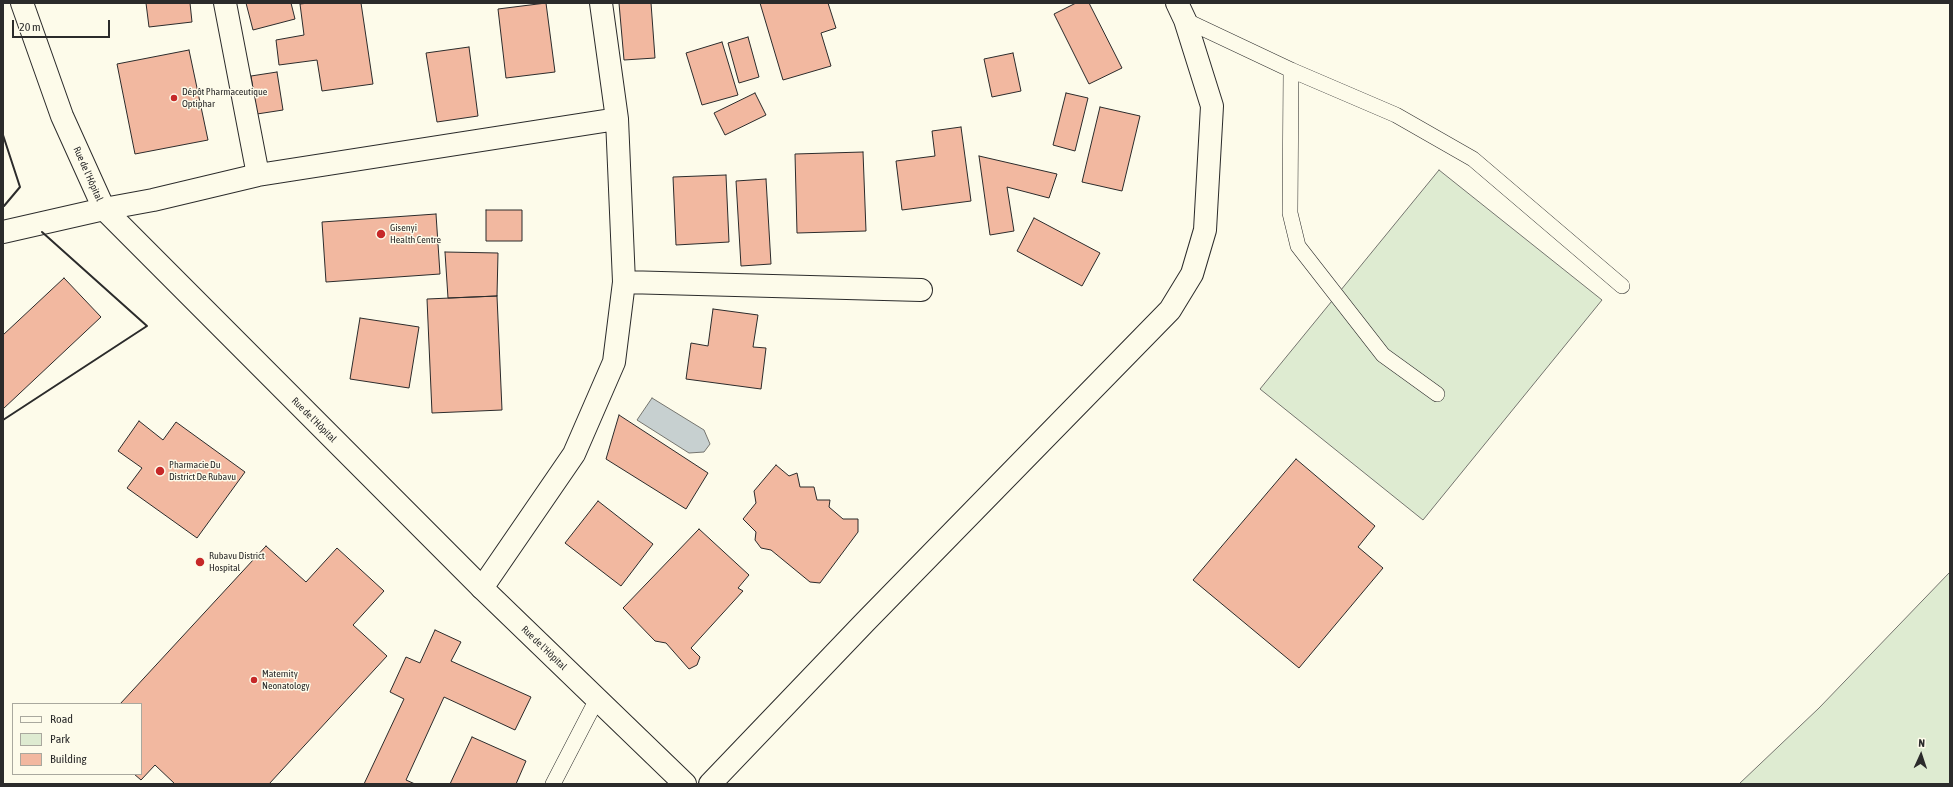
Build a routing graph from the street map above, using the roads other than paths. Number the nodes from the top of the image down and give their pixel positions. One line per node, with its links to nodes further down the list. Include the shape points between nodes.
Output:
1 (22, 3): 8 (street, Rue de l'Hôpital, via 62,116)
2 (225, 3): 7 (street)
3 (601, 3): 6 (street)
4 (1181, 11): 5 (lane); 18 (street, via 1212,106 1205,230 1192,274 1170,310)
5 (1291, 70): 11 (lane, via 1396,114 1473,159); 13 (lane, via 1290,213 1298,246 1383,355)
6 (617, 119): 7 (street); 10 (street)
7 (258, 175): 8 (street)
8 (104, 209): 9 (street); 14 (street, Rue de l'Hôpital)
9 (3, 232)
10 (624, 282): 12 (street); 14 (street, via 614,362 574,454)
11 (1622, 286)
12 (921, 290)
13 (1437, 394)
14 (482, 588): 15 (street, Rue de l'Hôpital)
15 (597, 699): 16 (lane); 17 (street, Rue de l'Hôpital)
16 (553, 784)
17 (685, 784)
18 (710, 784)

